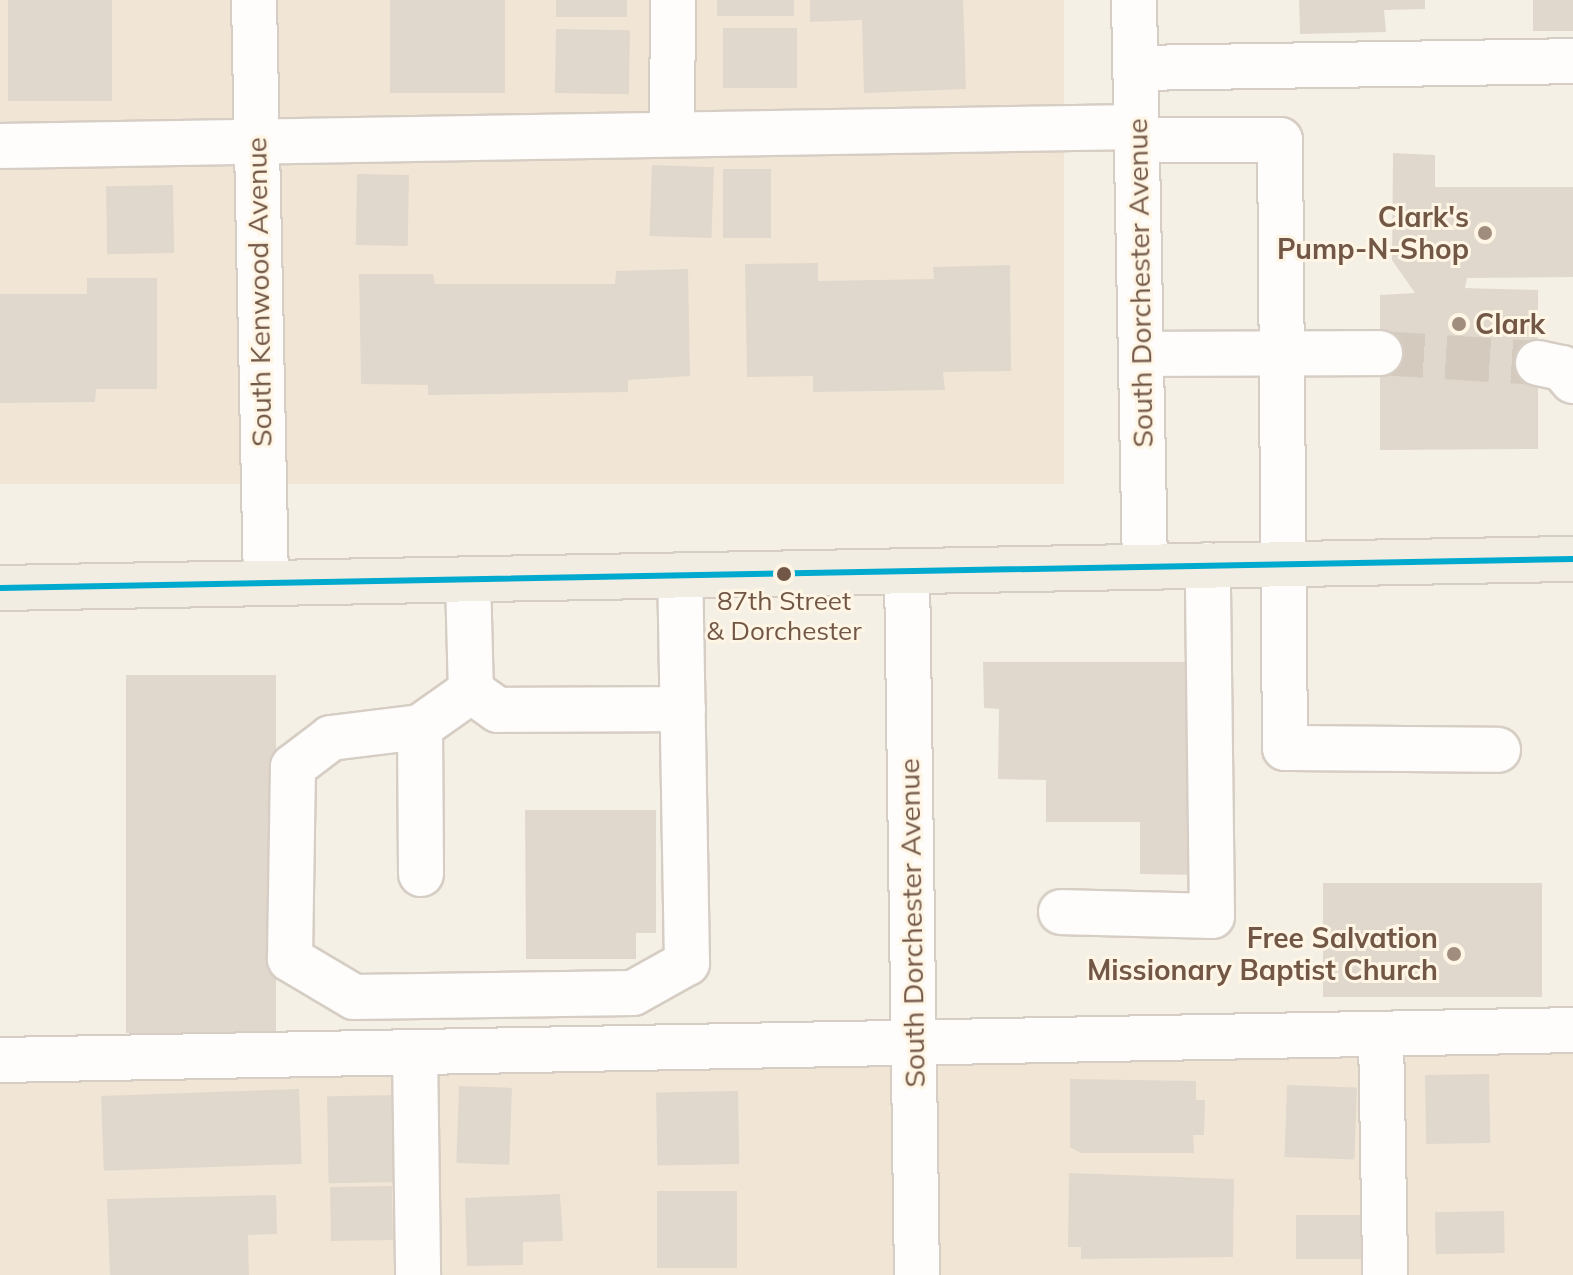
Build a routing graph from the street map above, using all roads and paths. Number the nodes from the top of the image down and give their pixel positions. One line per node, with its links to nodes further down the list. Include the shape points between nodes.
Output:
1 (254, 0): 8 (street, South Kenwood Avenue)
2 (673, 0): 7 (street)
3 (1134, 0): 5 (street, South Dorchester Avenue)
4 (1573, 61): 5 (street)
5 (1136, 68): 6 (street, South Dorchester Avenue)
6 (1137, 133): 7 (street); 10 (street, via 1280,140); 12 (street, South Dorchester Avenue)
7 (672, 134): 8 (street)
8 (257, 142): 9 (street); 20 (street, South Kenwood Avenue)
9 (0, 146)
10 (1280, 351): 11 (street); 12 (street); 14 (street)
11 (1380, 353)
12 (1141, 354): 16 (street, South Dorchester Avenue)
13 (1573, 559): 14 (main road)
14 (1280, 564): 15 (main road); 25 (street, via 1285,748)
15 (1208, 565): 16 (main road); 27 (street, via 1212,916)
16 (1145, 566): 17 (main road)
17 (907, 571): 18 (main road); 30 (street, South Dorchester Avenue)
18 (680, 575): 19 (main road); 23 (street)
19 (468, 579): 20 (main road); 22 (street)
20 (266, 583): 21 (main road)
21 (0, 588)
22 (471, 691): 23 (street, via 498,710); 24 (street)
23 (683, 709): 24 (street, via 687,963 633,993 354,997 290,959 293,767 331,738)
24 (420, 727): 26 (street)
25 (1498, 750)
26 (421, 874)
27 (1061, 912)
28 (1573, 1030): 29 (street)
29 (1381, 1034): 30 (street); 35 (street)
30 (914, 1042): 31 (street); 34 (street, South Dorchester Avenue)
31 (415, 1052): 32 (street); 33 (street)
32 (0, 1060)
33 (418, 1275)
34 (917, 1275)
35 (1385, 1275)

